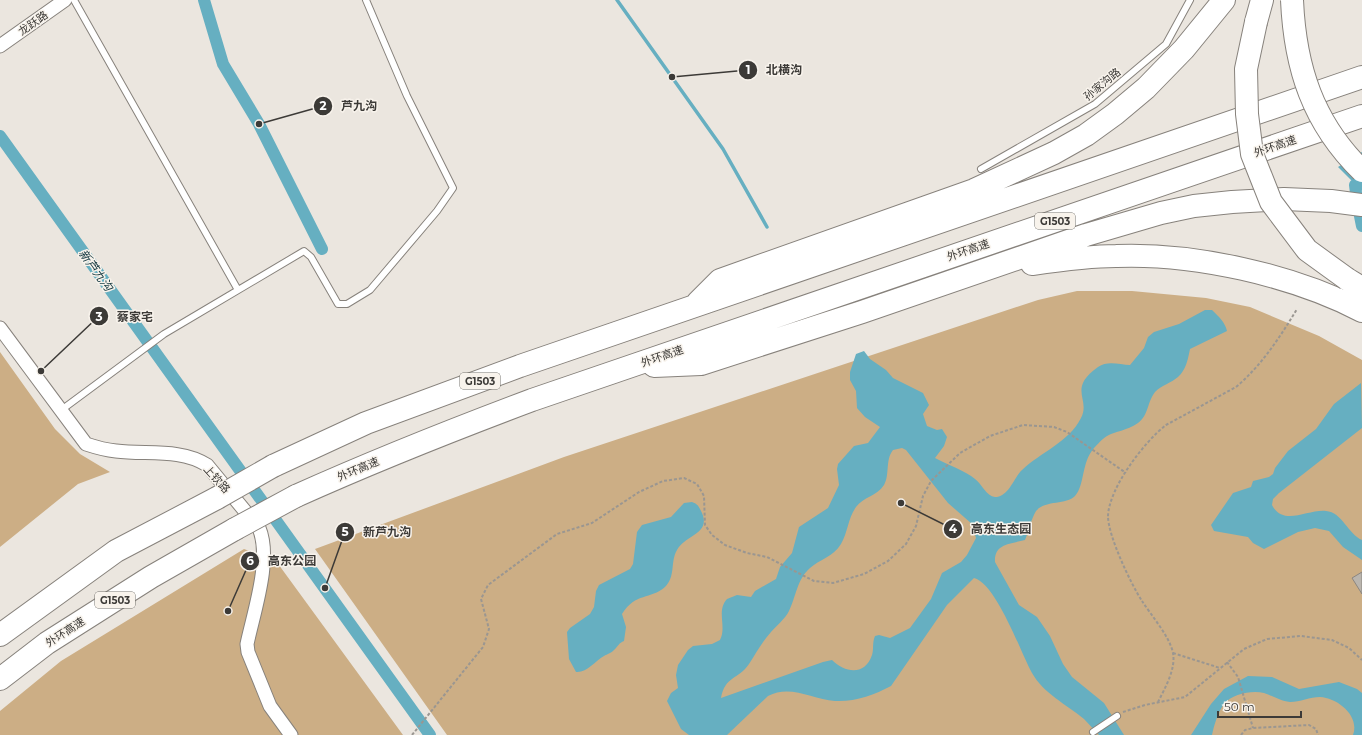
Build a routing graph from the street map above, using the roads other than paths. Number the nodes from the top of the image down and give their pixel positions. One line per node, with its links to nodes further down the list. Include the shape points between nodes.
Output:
1 (65, 0): 8 (street, 龙跃路)
2 (74, 0): 16 (lane)
3 (366, 0): 16 (lane, via 407,96 453,188 437,211 370,290 347,304 338,304 311,257 304,251)
4 (1190, 0): 11 (lane, 孙家沟路, via 1166,44 1095,104)
5 (1224, 0): 17 (highway, via 1184,49 1146,88 1086,135 1013,173 944,201 720,280)
6 (1262, 0): 15 (highway, bridge, via 1246,69 1247,114 1252,154 1271,202 1307,250)
7 (1292, 0): 12 (highway, bridge, via 1297,53 1305,86 1346,155)
8 (0, 46)
9 (1362, 78): 17 (highway, G1503)
10 (1362, 116): 20 (highway, 外环高速 / G1503)
11 (981, 169)
12 (1362, 171)
13 (1362, 205): 14 (highway, via 1284,199 1194,206 1120,224)
14 (1011, 260): 18 (highway, via 1026,264 1117,256 1162,257 1208,263 1279,278 1321,292); 20 (highway, via 701,364)
15 (1355, 283)
16 (238, 290): 21 (lane, via 164,334)
17 (692, 307): 22 (highway, G1503, bridge, via 520,366 366,423 273,466 116,551)
18 (1362, 311)
19 (0, 328): 21 (street, 上钦路)
20 (630, 367): 23 (highway, 外环高速 / G1503, bridge, via 445,433 296,496 151,577 47,643)
21 (60, 411): 26 (street, 上钦路, via 86,444 115,451 196,458 207,465 258,528 265,559 247,644 248,652 270,706)
22 (0, 635)
23 (0, 679)
24 (1117, 716): 25 (lane)
25 (1094, 732)
26 (291, 735)

